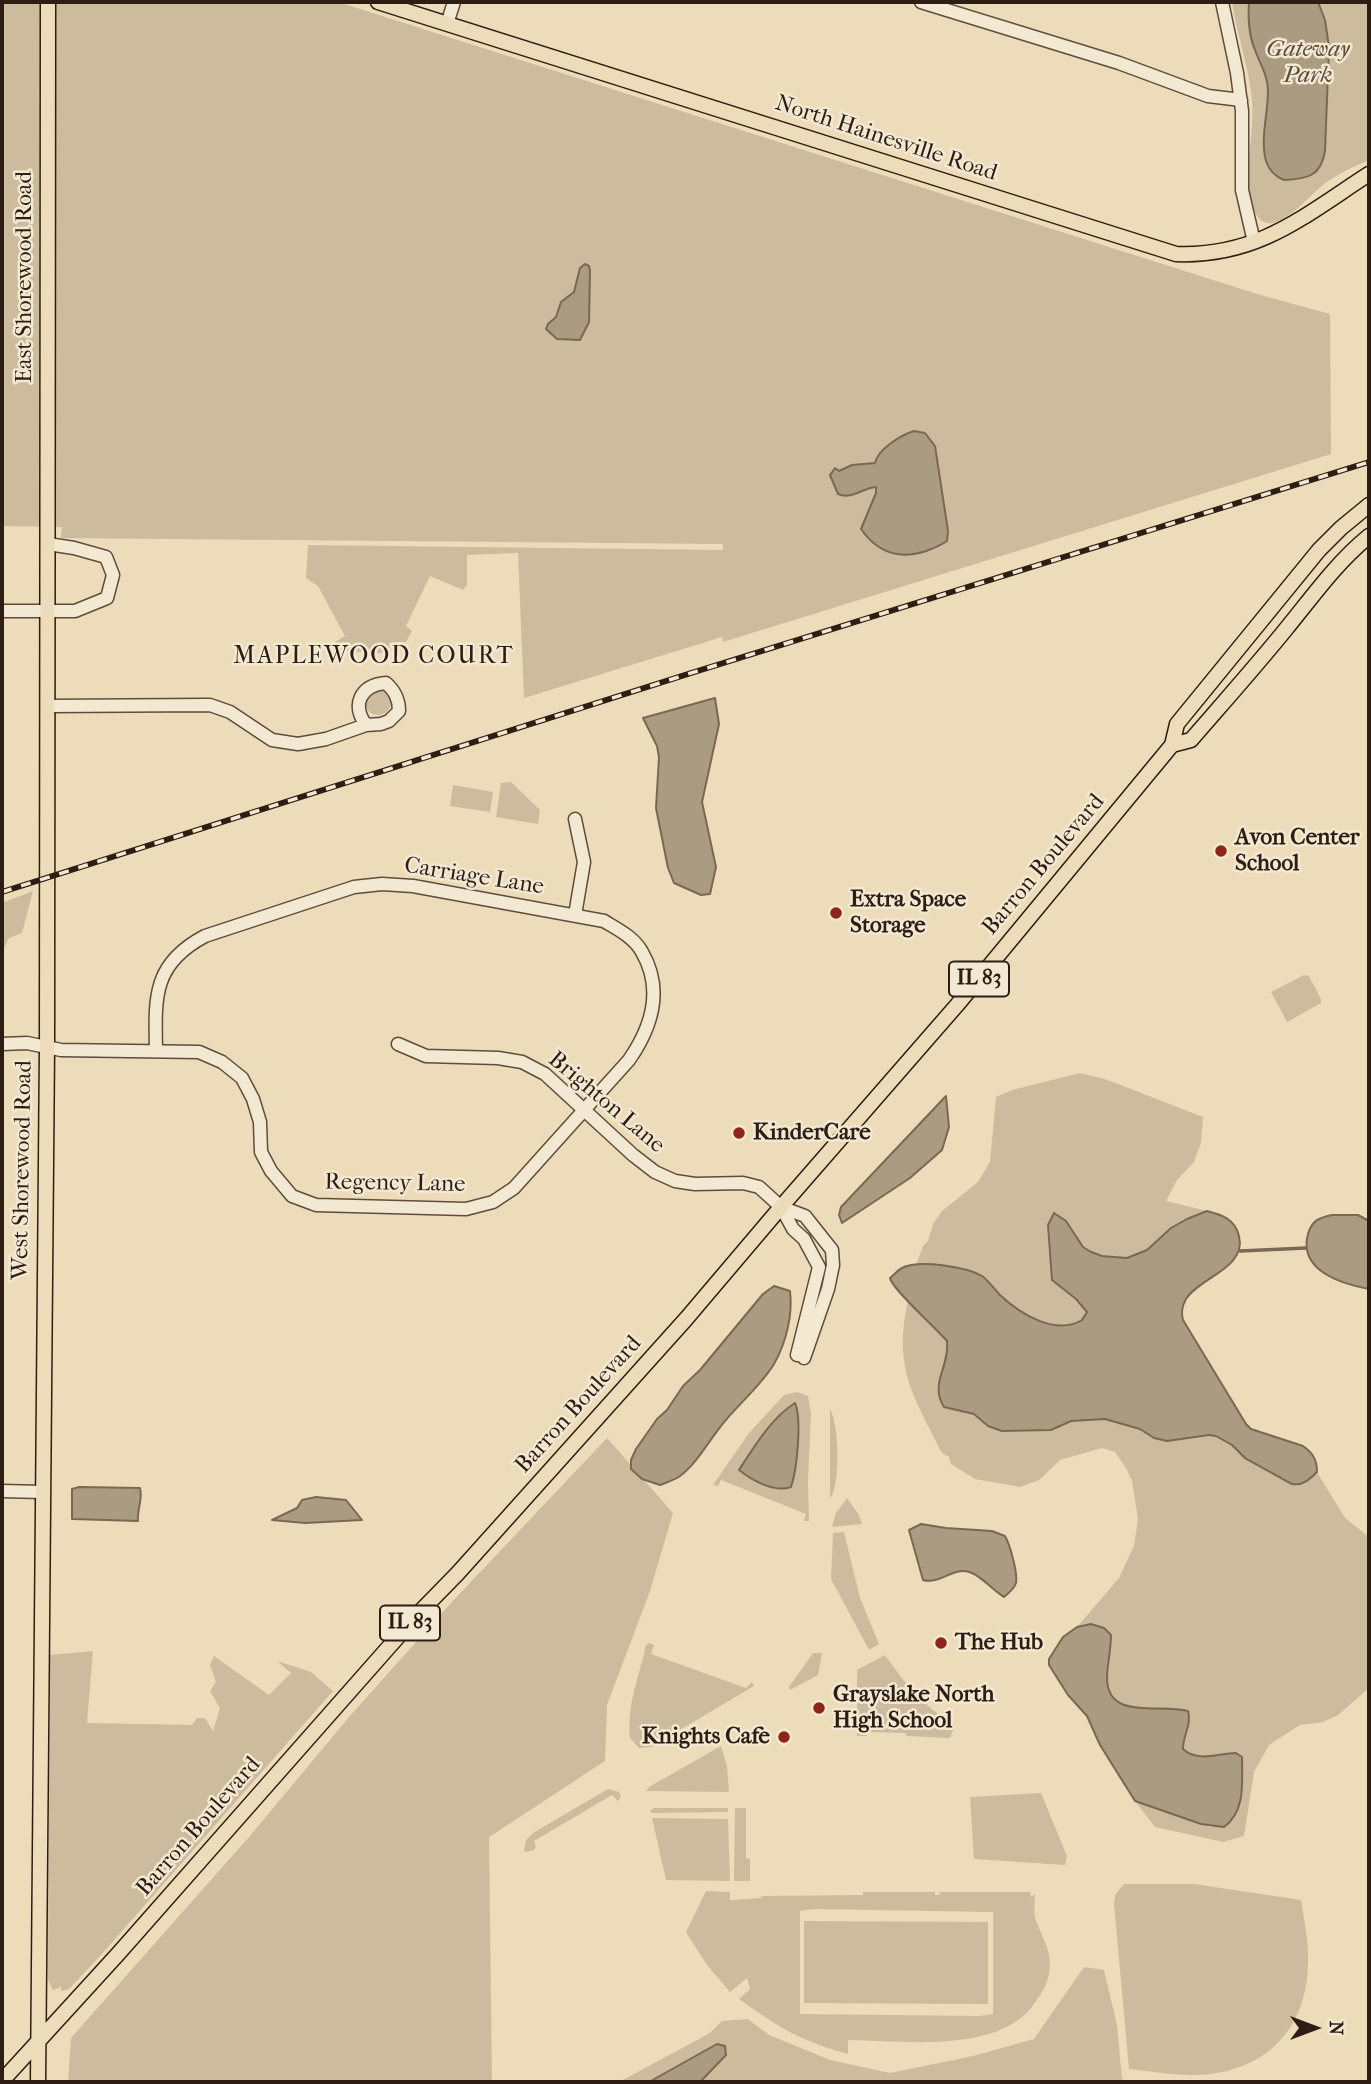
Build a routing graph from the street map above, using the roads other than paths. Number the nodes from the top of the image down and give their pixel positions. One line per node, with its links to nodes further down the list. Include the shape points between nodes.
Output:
1 (48, 2): 12 (main road, East Shorewood Road)
2 (378, 2): 6 (main road, North Hainesville Road)
3 (454, 2): 6 (street)
4 (921, 2): 7 (street, via 1119,63 1208,96)
5 (1222, 2): 7 (street)
6 (447, 24): 9 (main road, North Hainesville Road, via 1176,254 1202,255)
7 (1241, 100): 9 (street, via 1242,190)
8 (1369, 174): 9 (main road, North Hainesville Road, via 1273,236)
9 (1254, 242)
10 (1369, 505): 17 (main road, Barron Boulevard / IL 83, via 1319,550 1280,596 1177,724)
11 (1369, 536): 17 (main road, Barron Boulevard, via 1328,575 1191,740)
12 (47, 548): 14 (main road, West Shorewood Road); 14 (street, via 74,548 106,557 113,575 107,598 75,611)
13 (2, 611): 14 (street)
14 (47, 612): 15 (main road, West Shorewood Road)
15 (47, 706): 16 (street, via 210,705 230,712 272,740 298,744); 22 (main road, West Shorewood Road)
16 (366, 725)
17 (1172, 745): 25 (main road, Barron Boulevard / IL 83, via 965,996)
18 (575, 819): 19 (street, via 584,862)
19 (575, 915): 23 (street, Carriage Lane, via 413,886 354,887 185,946 168,964 159,984); 24 (street, Carriage Lane, via 604,921 642,950 654,995 644,1039)
20 (2, 1044): 22 (street, Regency Lane)
21 (398, 1044): 24 (street, Brighton Lane, via 426,1056 522,1062 545,1074)
22 (47, 1046): 23 (street, Regency Lane); 27 (main road, West Shorewood Road)
23 (156, 1052): 24 (street, Regency Lane, via 199,1052 242,1078 253,1099 261,1152 271,1171 292,1196 316,1205 467,1209 493,1202 514,1188)
24 (584, 1110): 25 (street, Brighton Lane, via 655,1172 695,1184 759,1187)
25 (781, 1207): 25 (street, via 819,1267 800,1356 834,1265 832,1250 805,1216); 28 (main road, Barron Boulevard / IL 83, via 671,1337)
26 (2, 1491): 27 (street)
27 (43, 1492): 28 (main road, West Shorewood Road)
28 (39, 2039): 29 (main road, Barron Boulevard / IL 83); 30 (main road, West Shorewood Road)
29 (2, 2081)
30 (38, 2082)

